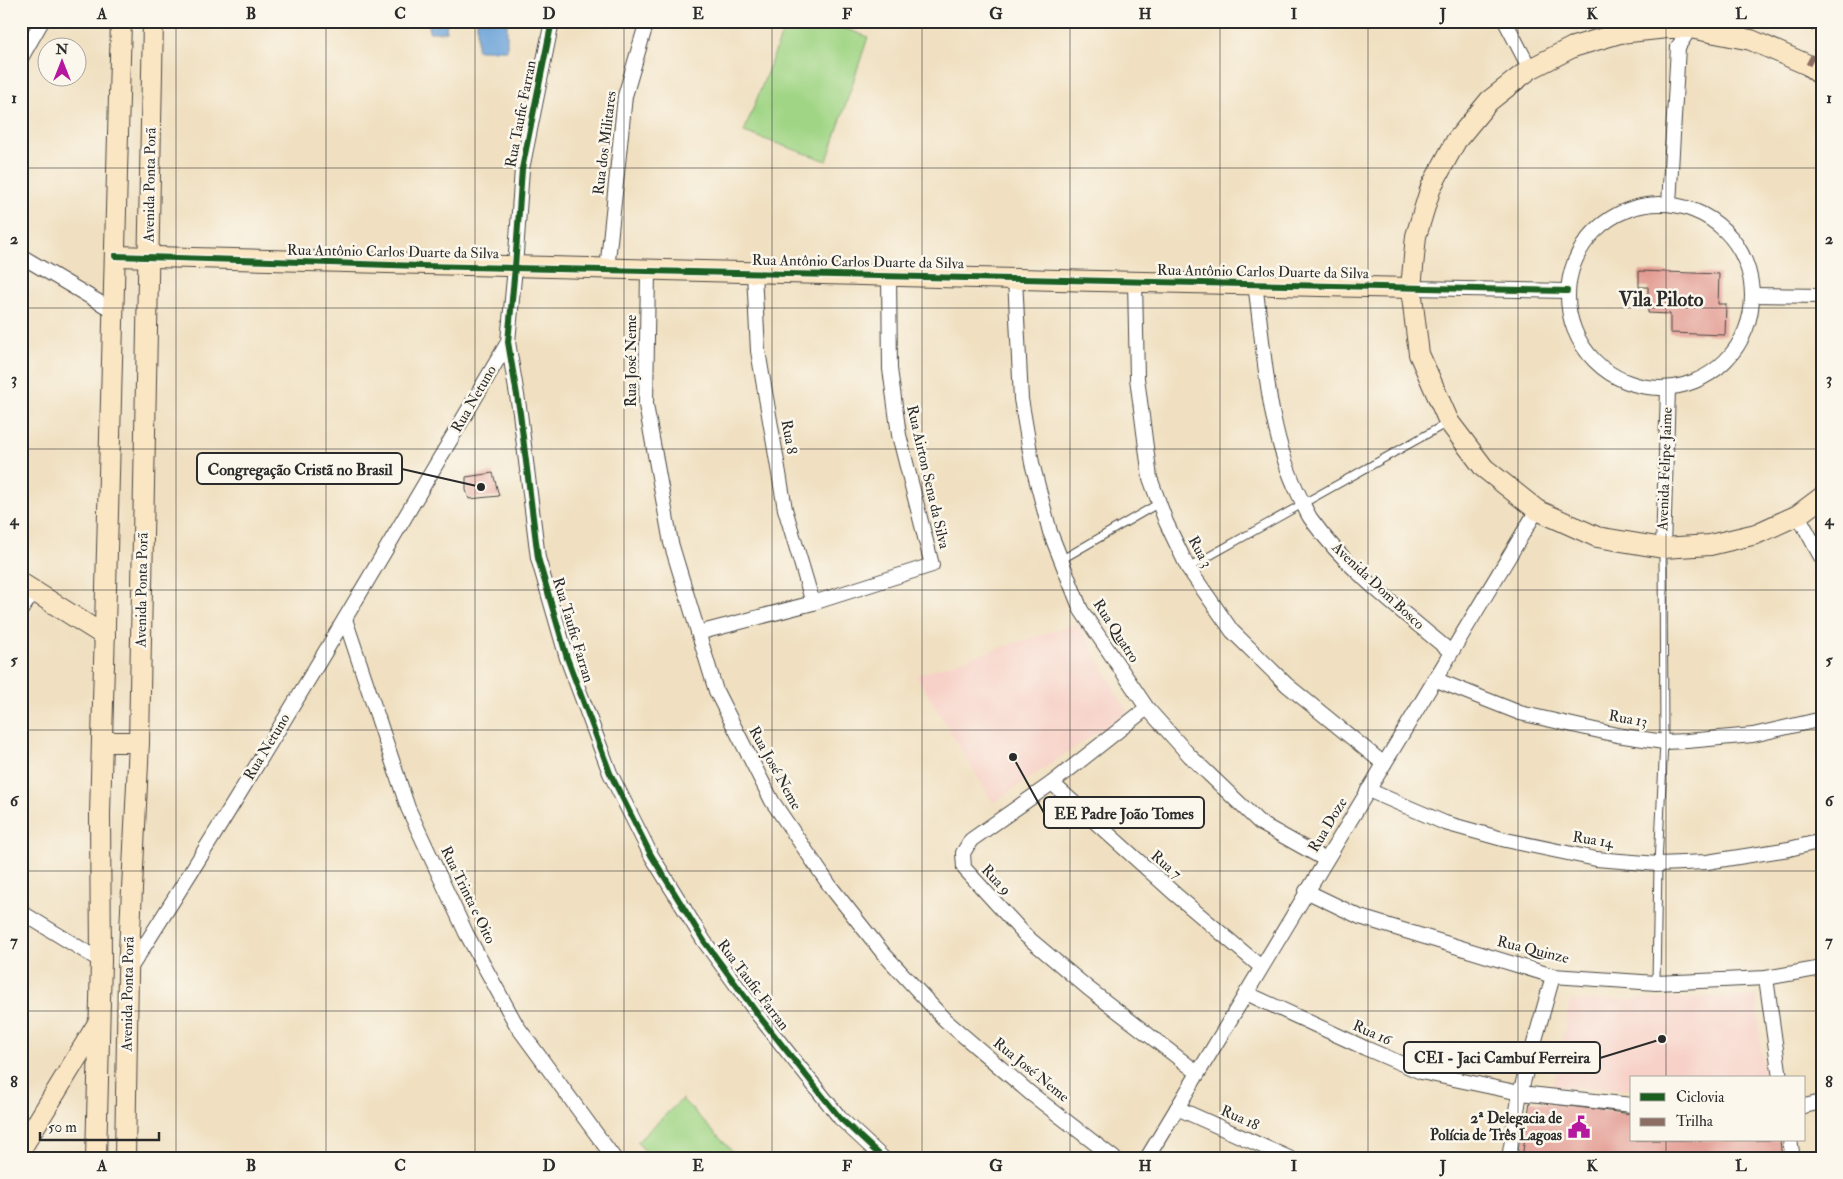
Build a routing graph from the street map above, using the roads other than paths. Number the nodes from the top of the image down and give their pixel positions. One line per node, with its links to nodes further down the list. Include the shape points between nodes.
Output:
1 (42, 21): 11 (street)
2 (121, 21): 16 (street, Avenida Ponta Porã)
3 (142, 21): 7 (street)
4 (552, 21): 18 (street, Rua Taufic Farran, via 522,169)
5 (647, 21): 19 (street, Rua dos Militares, via 626,96)
6 (1505, 21): 12 (street)
7 (153, 22): 17 (street, Avenida Ponta Porã)
8 (1668, 24): 9 (street); 10 (street); 12 (street, via 1620,33 1573,47)
9 (1690, 25): 10 (street); 13 (street, via 1751,40 1808,65)
10 (1678, 47): 14 (street)
11 (21, 58)
12 (1530, 69): 26 (street, via 1490,101 1456,141 1431,187 1416,236)
13 (1822, 76)
14 (1670, 204): 27 (street, via 1640,206 1612,217 1589,236 1574,262); 28 (street, via 1696,211 1719,224 1731,237 1749,268)
15 (21, 256): 30 (street)
16 (115, 256): 17 (street, Rua Antônio Carlos Duarte da Silva); 30 (street, Avenida Ponta Porã)
17 (148, 257): 18 (street, Rua Antônio Carlos Duarte da Silva); 54 (street, Avenida Ponta Porã)
18 (515, 267): 19 (street, Rua Antônio Carlos Duarte da Silva); 31 (street, Rua Taufic Farran)
19 (607, 270): 20 (street, Rua Antônio Carlos Duarte da Silva)
20 (648, 271): 21 (street, Rua Antônio Carlos Duarte da Silva); 47 (street, Rua José Neme, via 646,405 671,543)
21 (754, 273): 22 (street, Rua Antônio Carlos Duarte da Silva); 44 (street, Rua 8, via 758,351 785,508)
22 (889, 275): 23 (street, Rua Antônio Carlos Duarte da Silva); 44 (street, Rua Airton Sena da Silva, via 890,369 899,435 932,565)
23 (1015, 278): 24 (street, Rua Antônio Carlos Duarte da Silva); 41 (street, Rua Quatro, via 1022,399 1032,463 1050,532)
24 (1135, 281): 25 (street, Rua Antônio Carlos Duarte da Silva); 35 (street, Rua 3, via 1137,378 1150,478)
25 (1256, 284): 26 (street, Rua Antônio Carlos Duarte da Silva); 36 (street, Avenida Dom Bosco, via 1274,420 1288,473)
26 (1410, 288): 27 (street, Rua Antônio Carlos Duarte da Silva); 33 (street, via 1419,354)
27 (1567, 291): 32 (street, via 1571,322 1590,356 1608,373 1636,386)
28 (1753, 295): 29 (street); 32 (street, via 1750,322 1738,347 1726,361 1695,382)
29 (1822, 296)
30 (114, 311): 48 (street, Avenida Ponta Porã)
31 (508, 342): 46 (street, Rua Netuno); 85 (street, Rua Taufic Farran, via 538,558 567,658 610,773 651,855 704,941 840,1118)
32 (1668, 389): 39 (street, Avenida Felipe Jaime)
33 (1449, 422): 36 (lane); 37 (street, via 1484,468)
34 (1822, 496): 38 (street)
35 (1159, 503): 41 (lane); 42 (street, Rua 3)
36 (1303, 504): 42 (lane); 49 (street, Avenida Dom Bosco, via 1310,518 1344,558)
37 (1536, 510): 39 (street, via 1597,537); 49 (street, Rua Doze)
38 (1798, 515): 39 (street, via 1756,534 1710,545); 40 (street)
39 (1662, 548): 55 (lane)
40 (1822, 559)
41 (1061, 560): 51 (street, Rua Quatro, via 1081,610)
42 (1188, 568): 56 (street, Rua 3, via 1232,632 1287,685)
43 (28, 587): 45 (street); 48 (street)
44 (813, 603): 47 (street)
45 (21, 610)
46 (345, 619): 67 (street, Rua Netuno); 84 (street, Rua Trinta e Oito, via 408,808 466,933 518,1026)
47 (698, 633): 86 (street, Rua José Neme, via 716,691 772,801 830,886 883,953 944,1020)
48 (105, 636): 53 (street, Avenida Ponta Porã)
49 (1451, 652): 50 (street, Rua Doze)
50 (1434, 679): 55 (street, Rua 13, via 1520,713); 56 (street, Rua Doze)
51 (1147, 708): 57 (street, Rua 9); 60 (street, Rua Quatro, via 1190,756 1260,823)
52 (1822, 719): 55 (street, Rua 13, via 1752,735)
53 (102, 742): 54 (street); 64 (street, Avenida Ponta Porã)
54 (138, 742): 67 (street, Avenida Ponta Porã)
55 (1664, 742): 61 (lane)
56 (1384, 764): 58 (street, Rua Doze)
57 (1052, 783): 65 (street, Rua 7, via 1160,882); 73 (street, Rua 9, via 971,840 963,853 964,868 1026,936)
58 (1368, 790): 60 (street, Rua Doze); 61 (street, Rua 14, via 1445,823 1506,840 1596,859)
59 (1822, 841): 61 (street, Rua 14, via 1707,862)
60 (1326, 860): 62 (street, Rua Doze)
61 (1658, 864): 70 (lane)
62 (1306, 891): 65 (street, Rua Doze); 68 (street, Rua Quinze, via 1360,916)
63 (21, 912): 64 (street)
64 (100, 961): 72 (street, Avenida Ponta Porã)
65 (1261, 967): 71 (street, Rua Doze)
66 (1822, 968): 69 (street, Rua Quinze)
67 (128, 973): 72 (street, Rua Netuno); 83 (street, Avenida Ponta Porã)
68 (1553, 976): 70 (street, Rua Quinze); 75 (street)
69 (1766, 978): 70 (street, Rua Quinze); 74 (street)
70 (1656, 983)
71 (1246, 992): 73 (street, Rua Doze); 75 (street, Rua 16, via 1421,1072)
72 (99, 1020): 81 (street, Rua Netuno); 82 (street, Avenida Ponta Porã)
73 (1198, 1073): 79 (street, Rua Doze)
74 (1780, 1076)
75 (1520, 1093): 77 (street, Rua 16); 89 (street)
76 (1822, 1102): 78 (street)
77 (1630, 1105)
78 (1806, 1106)
79 (1177, 1108): 87 (street, Rua Doze); 88 (street, Rua 18)
80 (1790, 1142): 90 (street)
81 (21, 1149)
82 (96, 1158)
83 (125, 1158)
84 (614, 1158)
85 (883, 1158)
86 (1114, 1158)
87 (1147, 1158)
88 (1289, 1158)
89 (1509, 1158)
90 (1793, 1158)

